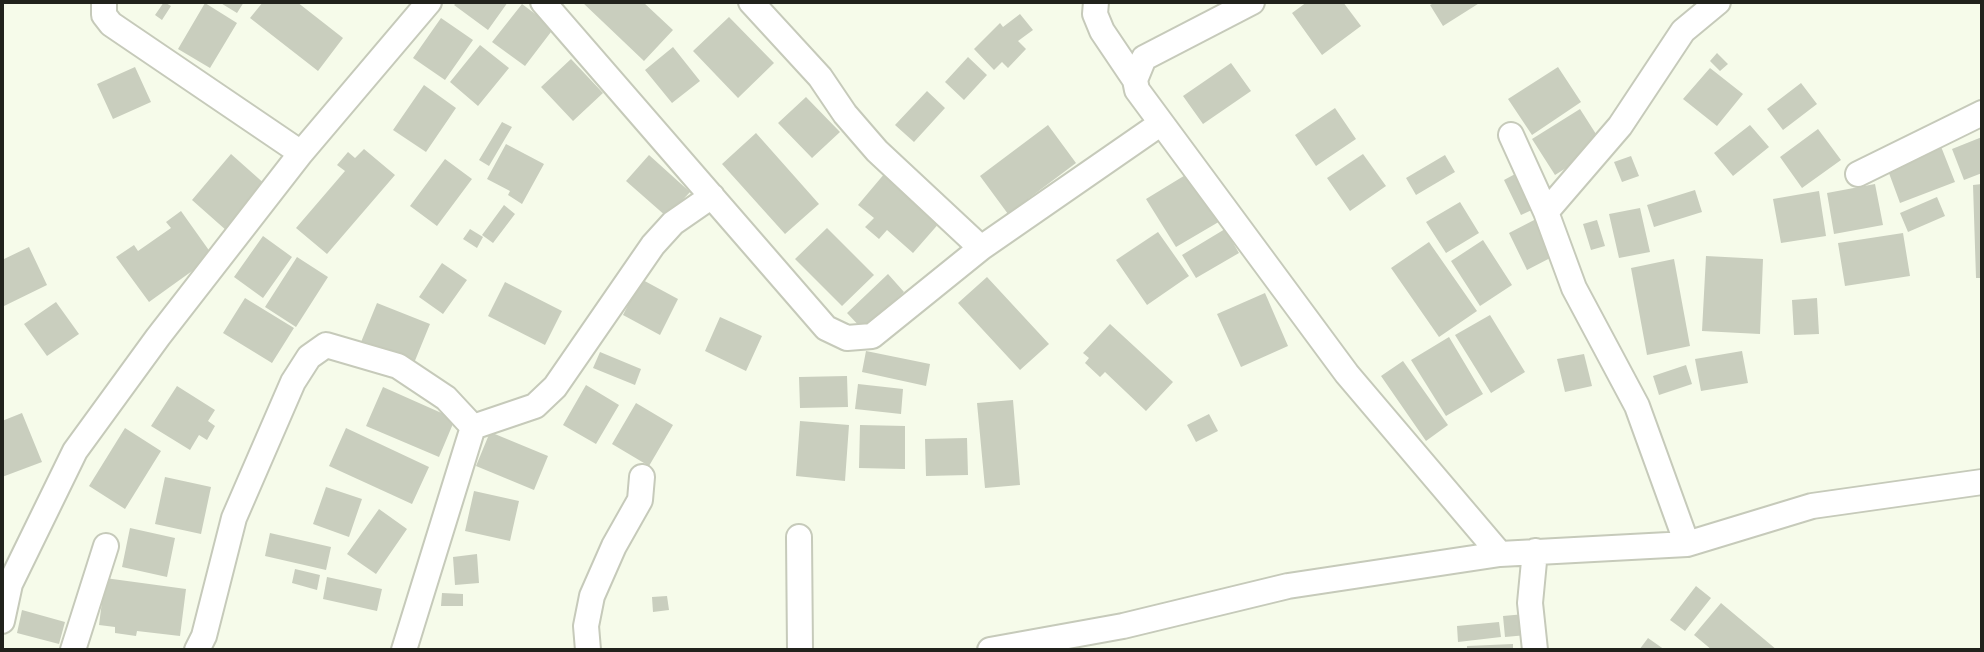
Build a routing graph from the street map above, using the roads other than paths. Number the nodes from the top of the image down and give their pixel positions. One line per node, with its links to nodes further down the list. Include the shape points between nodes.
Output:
1 (104, 2): 12 (street, via 104,15 111,24)
2 (429, 2): 12 (street)
3 (543, 2): 14 (street)
4 (751, 2): 16 (street, via 820,77 877,151)
5 (1096, 2): 8 (street, via 1102,31)
6 (1252, 2): 8 (street, via 1144,58)
7 (1718, 2): 15 (street, via 1683,31 1620,127)
8 (1135, 80): 10 (street)
9 (1982, 113): 13 (street)
10 (1160, 124): 16 (street); 24 (street, via 1347,373)
11 (1511, 135): 15 (street)
12 (301, 153): 25 (street, via 75,451 10,584)
13 (1858, 174)
14 (712, 196): 16 (street, via 826,328 847,338 872,336); 17 (street, via 673,223 653,245 555,387 535,406)
15 (1546, 212): 21 (street, via 1574,288 1637,406)
16 (982, 248)
17 (473, 427): 27 (street, via 446,398 398,366 326,345 309,357 293,382 234,518); 28 (street)
18 (642, 477): 29 (street, via 640,500 592,596 586,626)
19 (1982, 482): 21 (street, via 1812,506)
20 (799, 537): 30 (street)
21 (1687, 544): 23 (street)
22 (106, 546): 26 (street)
23 (1535, 551): 24 (street); 32 (street, via 1530,603)
24 (1500, 554): 31 (street, via 1288,586 1123,626)
25 (2, 621)
26 (73, 650)
27 (197, 650)
28 (404, 650)
29 (588, 650)
30 (800, 650)
31 (990, 650)
32 (1535, 650)

